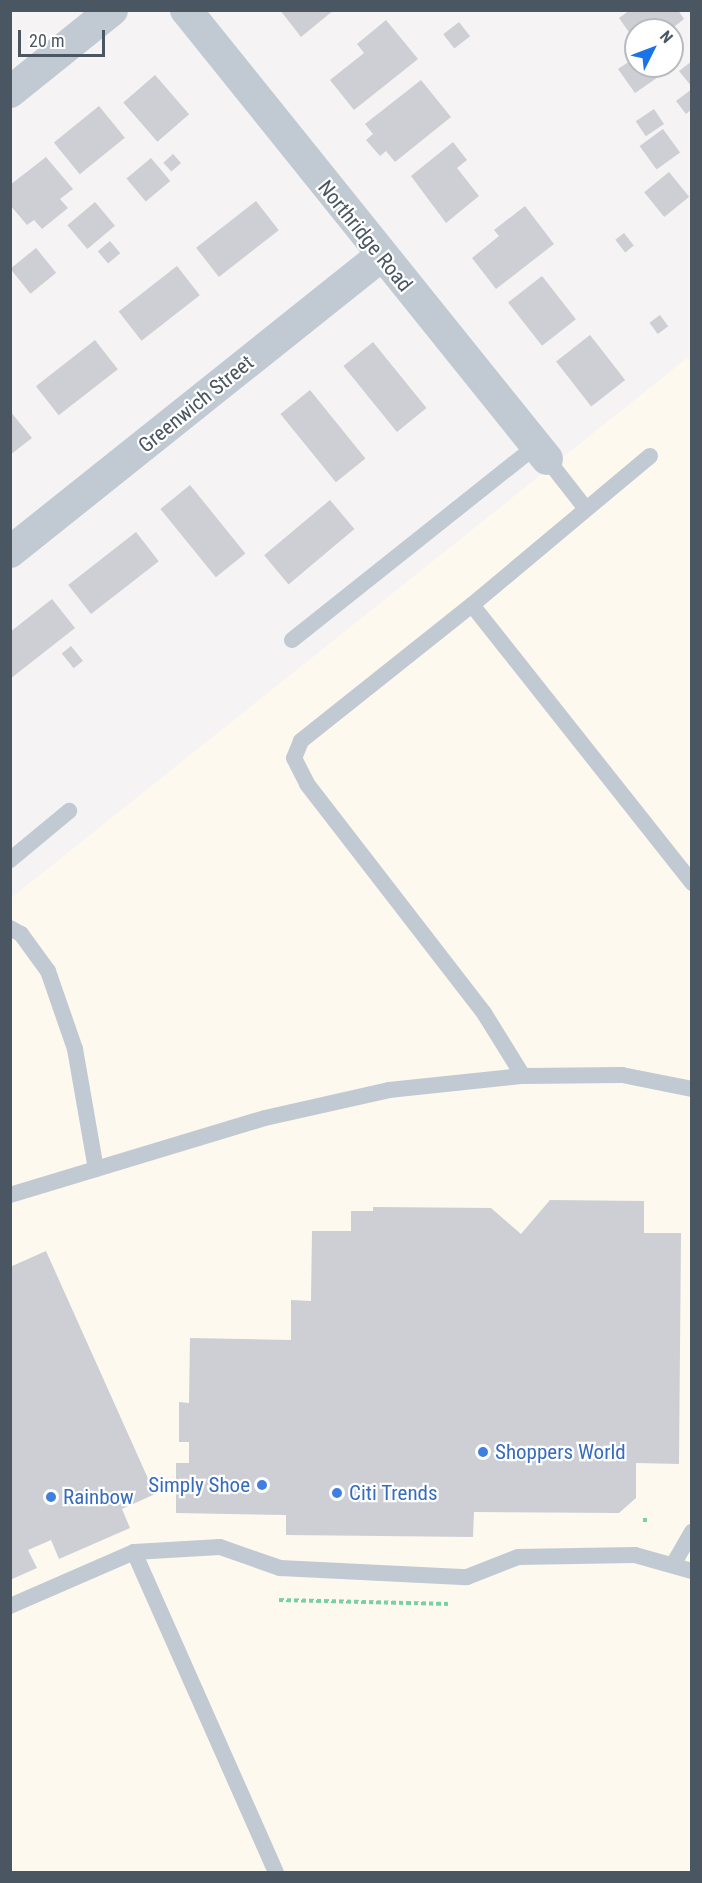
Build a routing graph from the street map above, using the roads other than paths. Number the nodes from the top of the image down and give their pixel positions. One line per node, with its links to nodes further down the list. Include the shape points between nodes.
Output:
1 (112, 10): 3 (street)
2 (186, 10): 4 (street, Northridge Road)
3 (10, 92)
4 (381, 256): 5 (street, Northridge Road); 8 (street, Greenwich Street)
5 (541, 453): 7 (lane); 10 (lane)
6 (650, 456): 7 (lane)
7 (586, 509): 9 (lane)
8 (10, 552)
9 (473, 604): 13 (lane); 15 (lane, via 301,741 294,758 307,784 484,1013)
10 (292, 640)
11 (69, 811): 12 (lane)
12 (10, 860)
13 (692, 883)
14 (10, 928): 17 (lane, via 21,934 48,971 75,1049)
15 (523, 1076): 16 (lane, via 622,1075); 17 (lane, via 389,1090 265,1118)
16 (692, 1089)
17 (96, 1169): 18 (lane)
18 (10, 1195)
19 (692, 1532): 21 (lane)
20 (134, 1551): 21 (lane, via 220,1547 280,1568 467,1577 518,1557 634,1555); 23 (lane); 24 (lane)
21 (674, 1563): 22 (lane)
22 (692, 1571)
23 (10, 1606)
24 (276, 1872)

